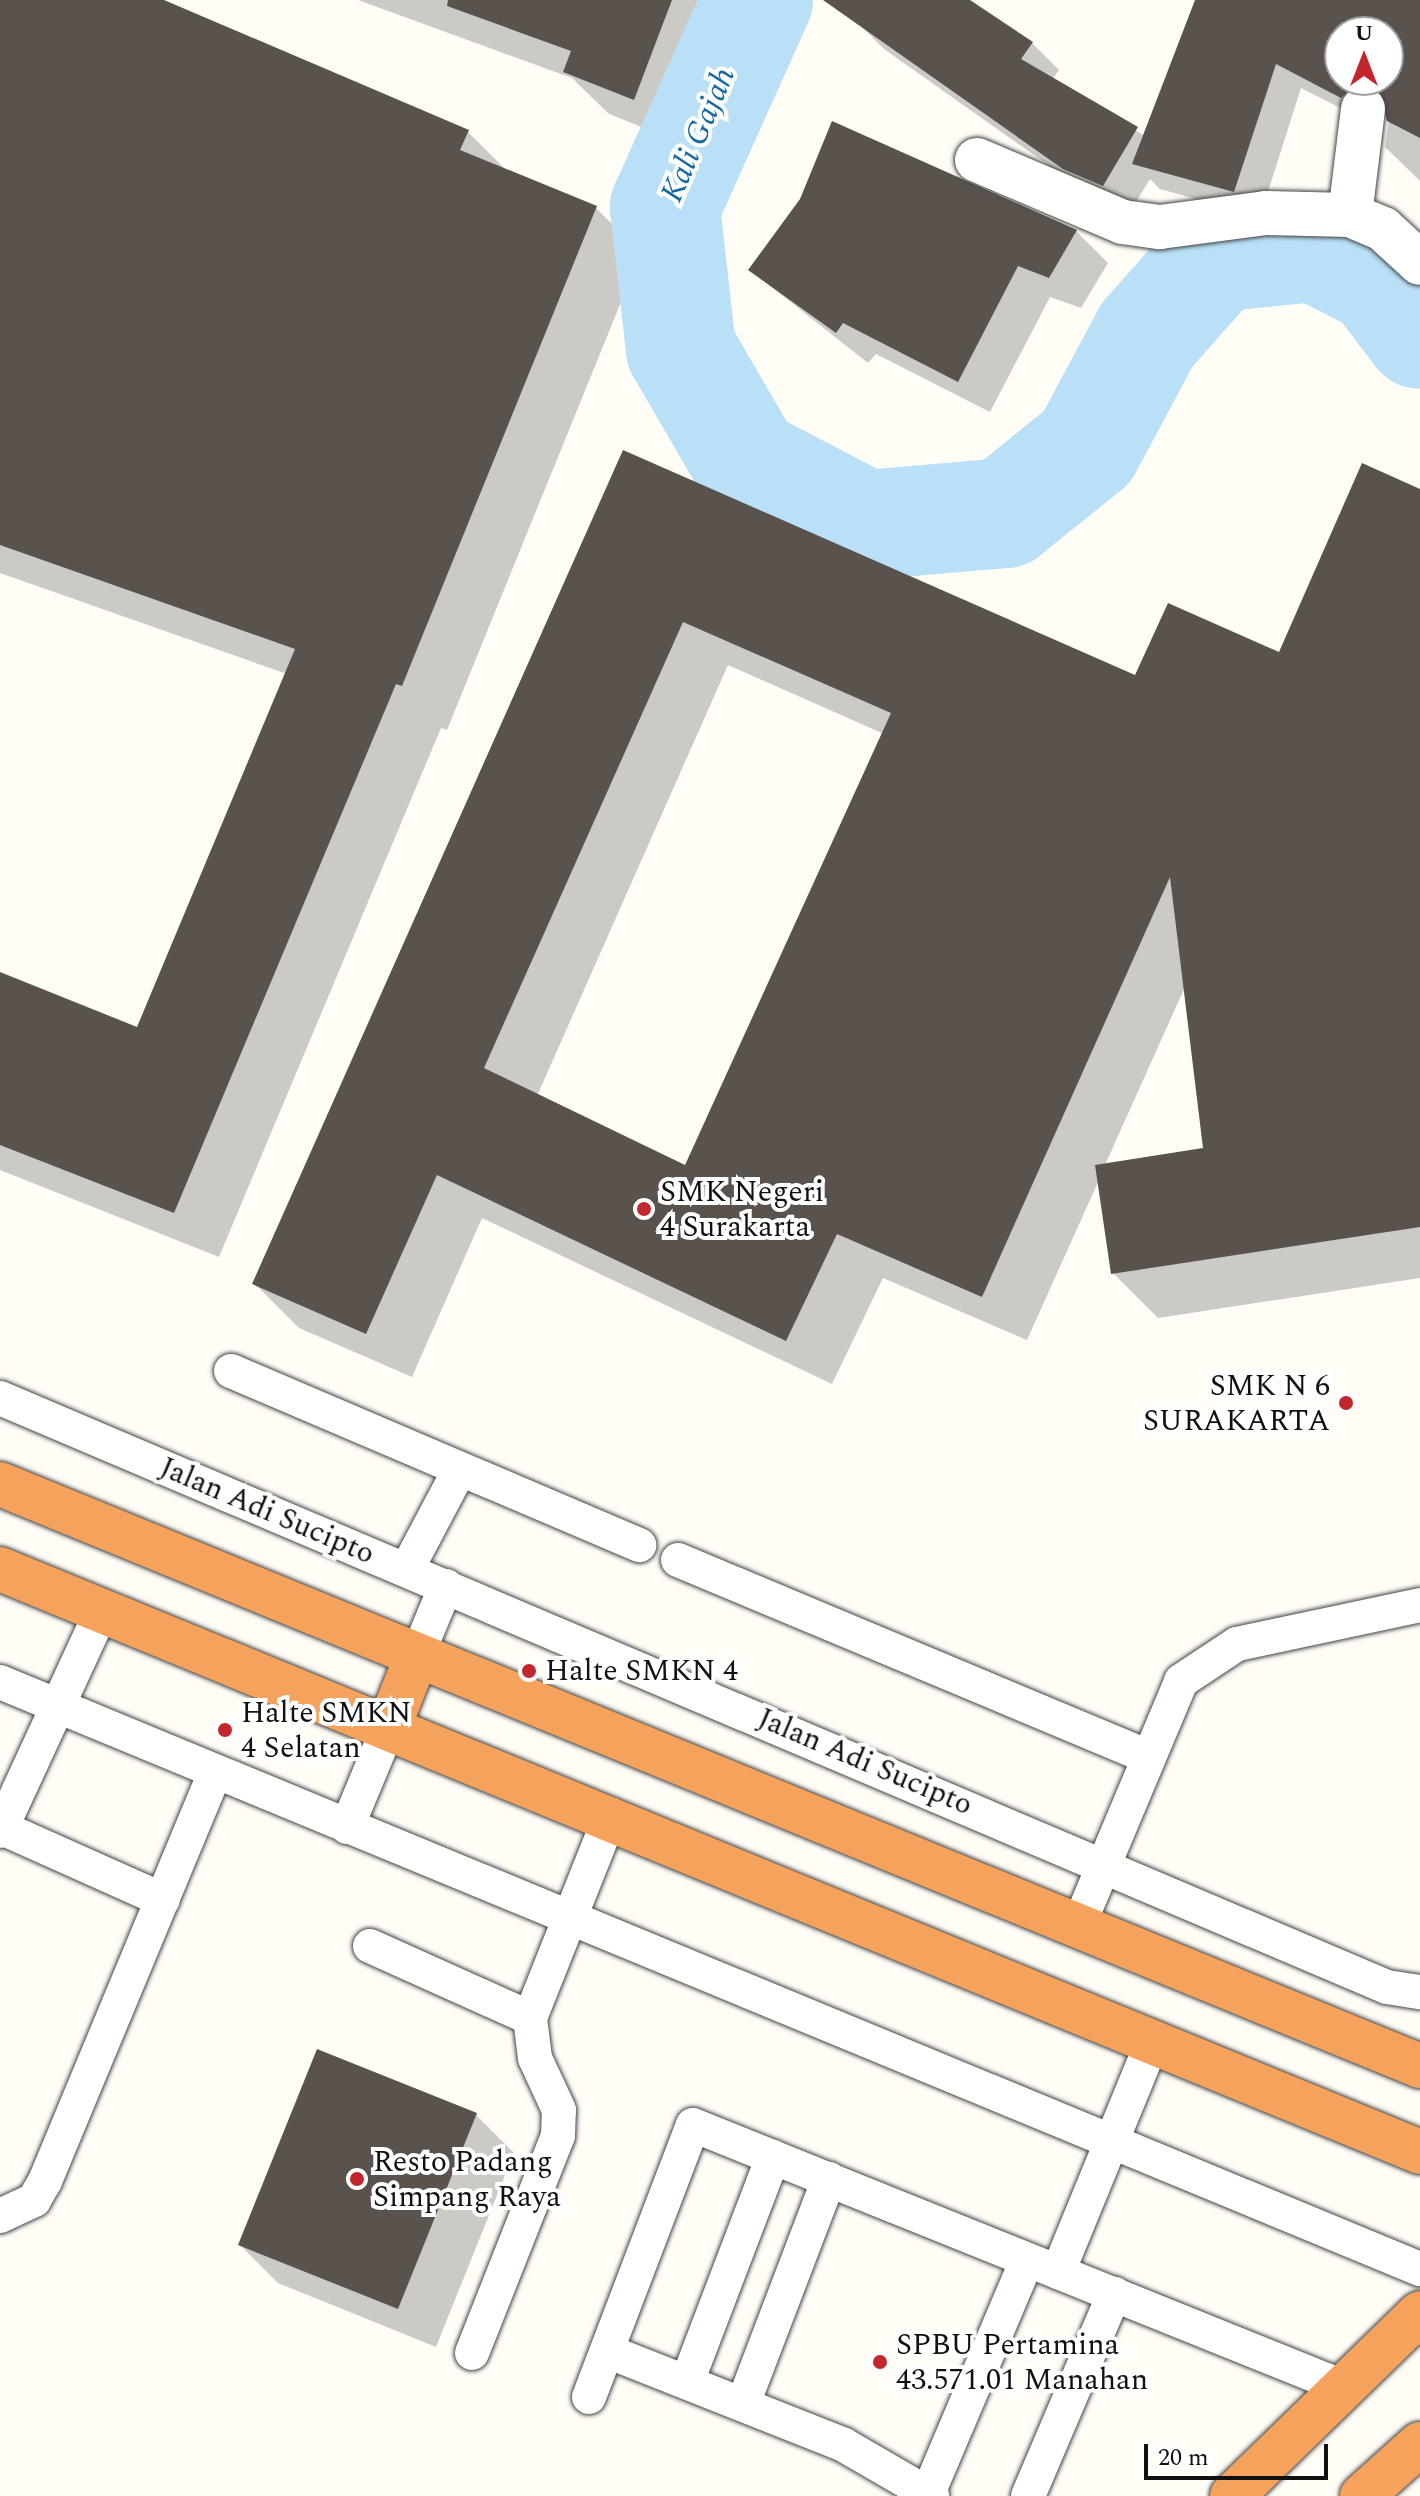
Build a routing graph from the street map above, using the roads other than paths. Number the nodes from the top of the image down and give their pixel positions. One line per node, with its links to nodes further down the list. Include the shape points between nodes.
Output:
1 (1363, 109): 3 (street)
2 (977, 160): 3 (street, via 1123,222 1160,227 1266,213)
3 (1350, 215): 4 (street, via 1383,229)
4 (1420, 263)
5 (231, 1371): 7 (lane)
6 (0, 1398): 12 (lane, Jalan Adi Sucipto)
7 (460, 1469): 9 (lane); 12 (lane)
8 (0, 1484): 16 (highway)
9 (639, 1545)
10 (678, 1560): 21 (lane)
11 (0, 1569): 15 (highway)
12 (407, 1569): 13 (lane, Jalan Adi Sucipto)
13 (446, 1586): 16 (lane); 26 (lane, Jalan Adi Sucipto)
14 (1420, 1605): 21 (lane, via 1237,1644 1181,1681)
15 (102, 1610): 18 (lane); 19 (highway)
16 (416, 1658): 19 (highway); 20 (highway)
17 (0, 1682): 18 (lane)
18 (60, 1707): 22 (lane); 25 (lane)
19 (389, 1726): 23 (highway); 24 (lane)
20 (636, 1749): 23 (highway); 29 (highway)
21 (1144, 1755): 26 (lane)
22 (215, 1772): 24 (lane); 27 (lane)
23 (611, 1814): 28 (lane); 33 (highway)
24 (347, 1827): 28 (lane)
25 (1, 1829): 27 (lane)
26 (1103, 1862): 29 (lane); 31 (lane, Jalan Adi Sucipto, via 1387,1987)
27 (163, 1900): 39 (lane, via 45,2181 34,2200)
28 (568, 1920): 32 (lane); 35 (lane)
29 (1077, 1929): 34 (highway)
30 (370, 1946): 32 (lane)
31 (1420, 1992)
32 (530, 2018): 46 (lane, via 535,2058 559,2110 558,2136)
33 (1153, 2040): 35 (lane); 36 (highway)
34 (1420, 2066)
35 (1111, 2142): 41 (lane); 42 (lane)
36 (1420, 2152)
37 (773, 2157): 38 (lane); 45 (lane, via 693,2125); 47 (lane)
38 (829, 2179): 40 (lane); 50 (lane)
39 (0, 2216)
40 (1027, 2260): 42 (lane); 52 (lane)
41 (1420, 2269)
42 (1058, 2272): 43 (lane)
43 (1114, 2294): 48 (lane); 53 (lane)
44 (1420, 2313): 48 (highway)
45 (607, 2351): 47 (lane); 49 (lane)
46 (472, 2353)
47 (687, 2382): 50 (lane)
48 (1346, 2388): 54 (highway)
49 (589, 2397)
50 (743, 2404): 52 (lane, via 844,2445)
51 (1420, 2444): 55 (highway)
52 (931, 2494)
53 (1028, 2496)
54 (1232, 2496)
55 (1362, 2496)

